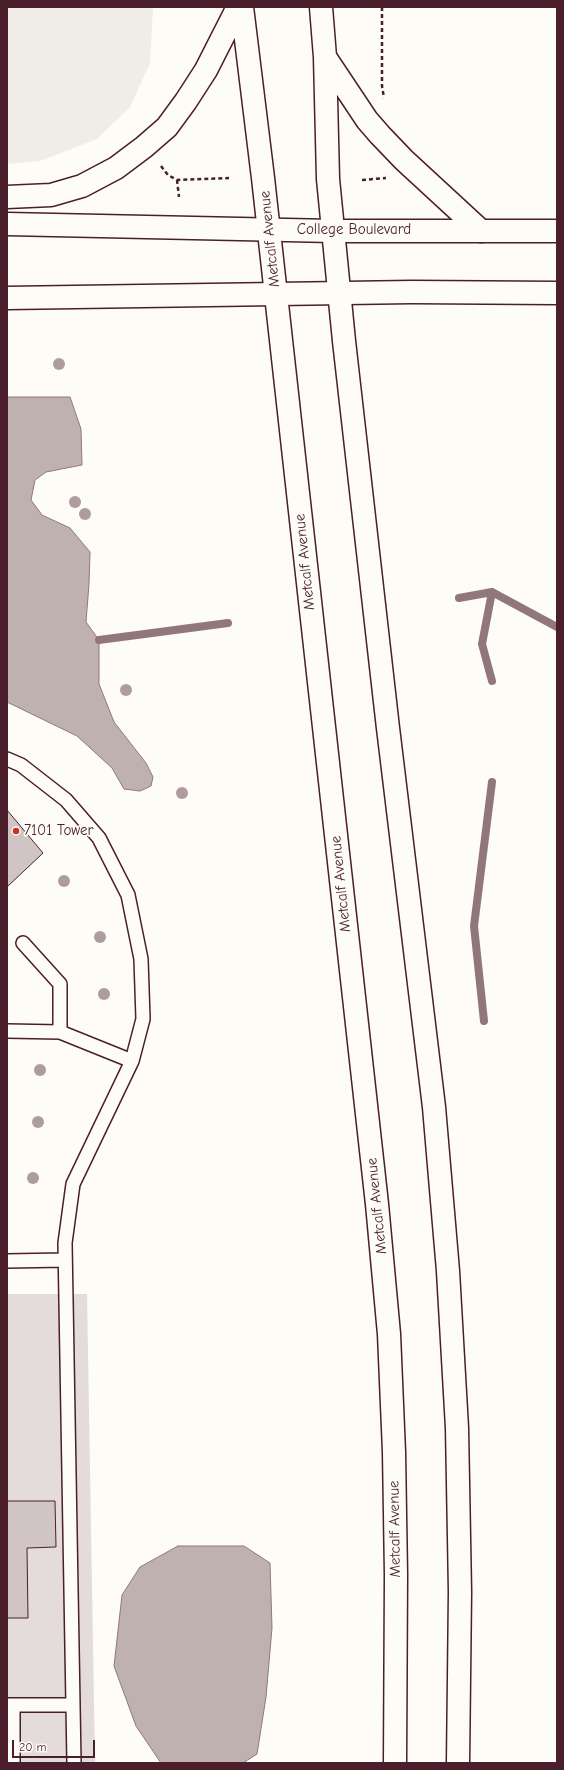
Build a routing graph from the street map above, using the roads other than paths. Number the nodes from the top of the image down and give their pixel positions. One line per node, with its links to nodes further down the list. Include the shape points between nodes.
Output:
1 (238, 7): 5 (main road, via 206,70 186,101 167,127 144,147 116,168 82,186 51,195)
2 (242, 7): 7 (main road, Metcalf Avenue)
3 (321, 7): 4 (main road)
4 (325, 58): 8 (main road, via 366,120 380,136); 10 (main road, via 328,179)
5 (7, 197)
6 (7, 224): 7 (main road, College Boulevard)
7 (268, 229): 10 (main road, College Boulevard); 13 (main road, Metcalf Avenue)
8 (480, 230): 9 (main road, College Boulevard); 10 (main road, College Boulevard)
9 (557, 230)
10 (333, 231): 12 (main road)
11 (557, 293): 12 (main road)
12 (339, 294): 13 (main road); 27 (main road, via 434,1107 448,1271 456,1428 460,1592)
13 (276, 295): 14 (main road); 26 (main road, Metcalf Avenue, via 377,1204 388,1326 396,1575)
14 (7, 298)
15 (7, 759): 19 (lane, via 20,765 66,800 99,838 128,895 141,958 144,1019)
16 (23, 943): 18 (lane, via 60,984)
17 (7, 1031): 18 (lane)
18 (60, 1032): 19 (lane)
19 (132, 1061): 20 (lane, via 73,1184)
20 (65, 1260): 21 (lane); 23 (lane)
21 (7, 1261)
22 (10, 1705): 23 (lane); 24 (lane)
23 (73, 1705): 25 (lane)
24 (13, 1763)
25 (74, 1763)
26 (395, 1763)
27 (458, 1763)

